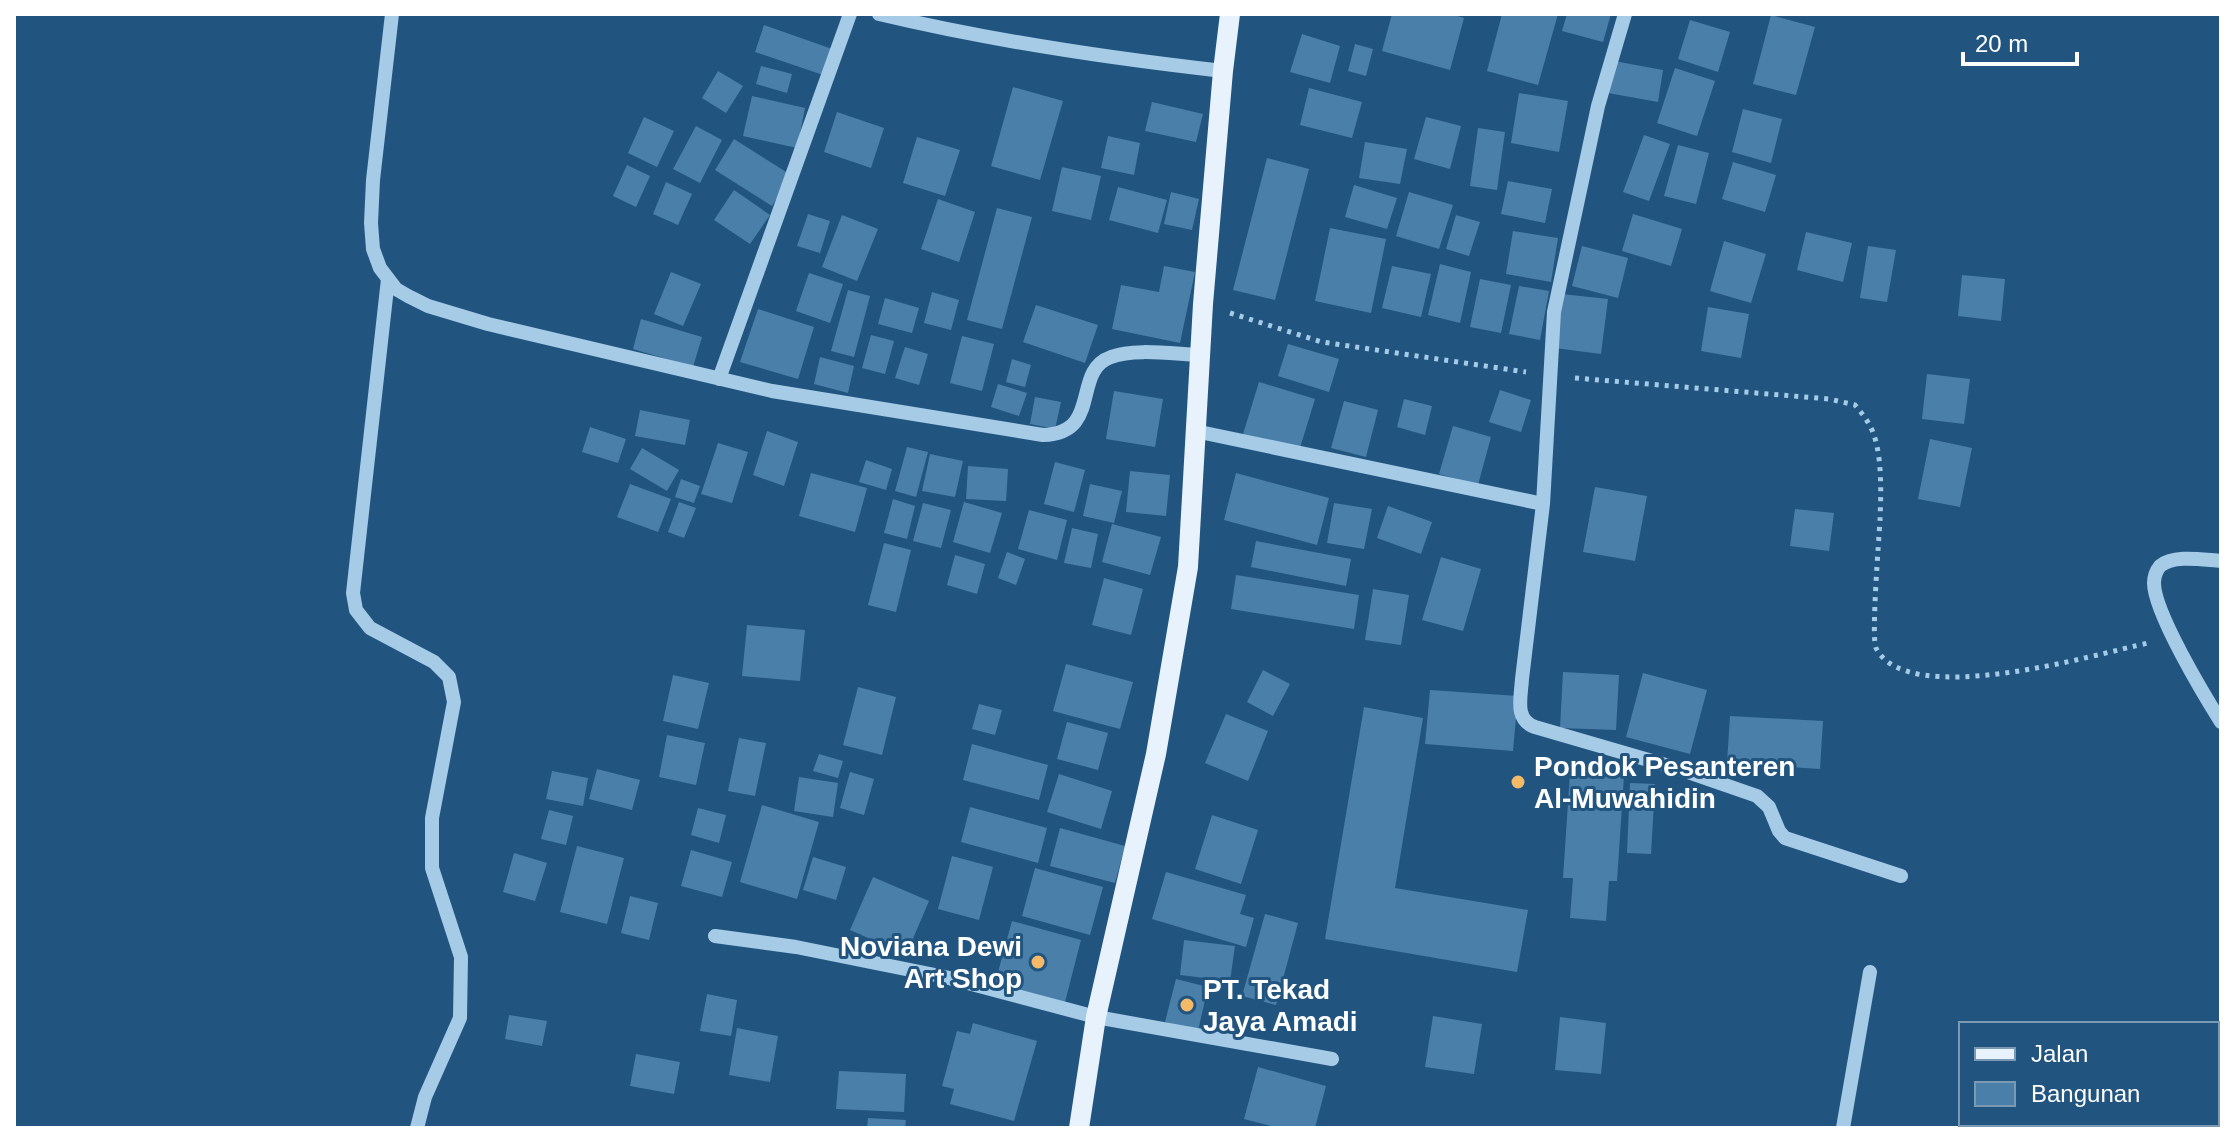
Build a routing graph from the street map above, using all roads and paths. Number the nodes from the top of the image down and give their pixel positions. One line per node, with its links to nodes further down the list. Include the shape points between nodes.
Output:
1 (392, 14): 7 (street, via 371,223 373,249)
2 (850, 14): 11 (street)
3 (879, 14): 6 (street, via 1064,52)
4 (1230, 14): 6 (main road)
5 (1625, 14): 10 (street, via 1598,106 1554,312)
6 (1223, 71): 8 (main road)
7 (388, 279): 11 (street, via 428,306); 22 (street, via 353,593 356,610 370,628 434,662 449,677 454,702 432,818 432,868 461,957 460,1018)
8 (1203, 304): 9 (main road); 10 (path, via 1322,342)
9 (1199, 355): 11 (street, via 1106,359 1093,375 1080,416 1060,434 1043,435); 12 (main road)
10 (1549, 376): 13 (street); 15 (path, via 1855,405 1871,426 1879,460 1874,645 1889,665 1912,674 1990,677)
11 (719, 379)
12 (1195, 431): 13 (street); 20 (main road, via 1188,567 1177,639)
13 (1543, 504): 17 (street, via 1522,679 1520,711 1526,724 1757,796 1785,838)
14 (2221, 561): 15 (street, via 2175,560 2155,573 2156,598)
15 (2175, 638): 16 (street)
16 (2221, 722)
17 (1901, 876)
18 (715, 936): 20 (street, via 945,977)
19 (1870, 972): 24 (street)
20 (1096, 1017): 21 (street); 23 (main road)
21 (1332, 1059)
22 (417, 1128)
23 (1079, 1128)
24 (1843, 1128)

